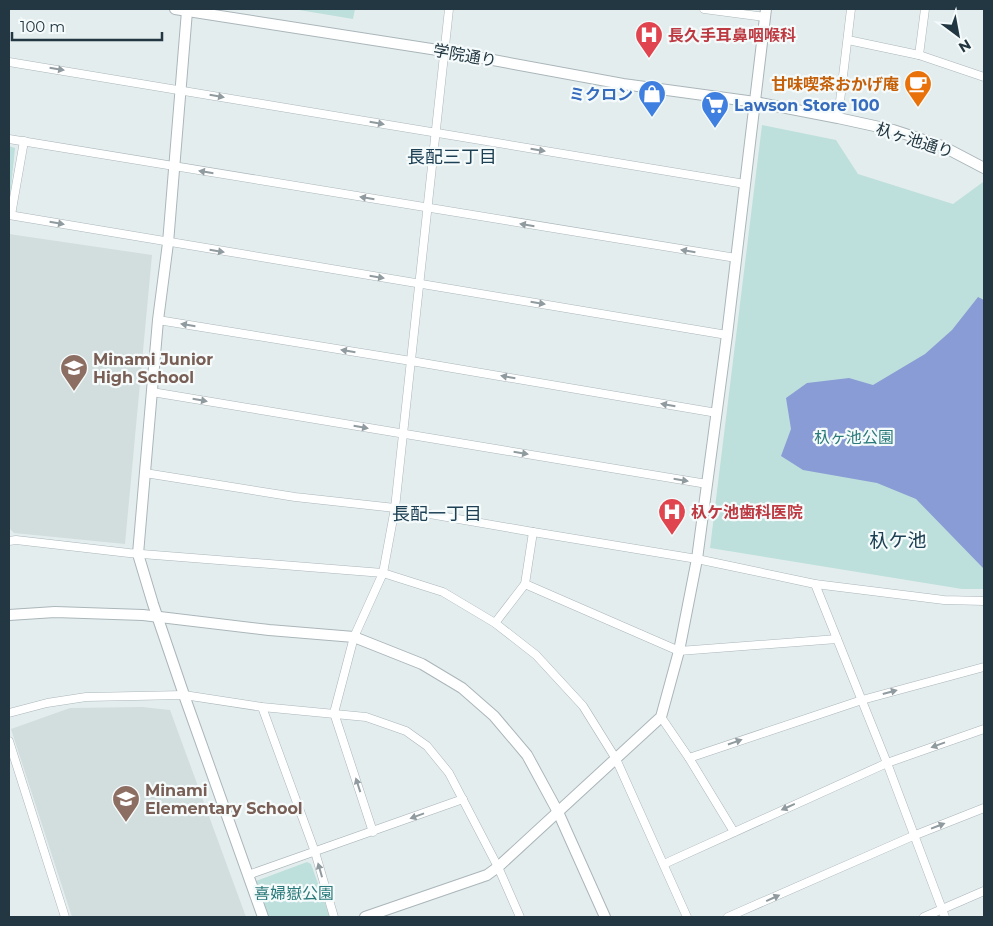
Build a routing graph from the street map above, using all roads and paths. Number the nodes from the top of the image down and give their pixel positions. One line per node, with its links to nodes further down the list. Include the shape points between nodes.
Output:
1 (175, 9): 6 (street, 学院通り)
2 (449, 9): 9 (street)
3 (704, 9): 7 (street)
4 (851, 9): 8 (street)
5 (925, 9): 10 (street)
6 (188, 10): 9 (street, 学院通り); 13 (street)
7 (766, 13): 14 (street)
8 (848, 40): 10 (street); 15 (street)
9 (444, 51): 14 (street, 学院通り, via 623,84); 16 (street)
10 (919, 55): 12 (street)
11 (9, 62): 13 (street, one-way to 13)
12 (984, 77)
13 (181, 89): 16 (street, one-way to 16); 19 (street)
14 (755, 102): 15 (street, 杁ヶ池通り); 21 (street)
15 (838, 118): 20 (street, 杁ヶ池通り, via 942,146)
16 (435, 133): 21 (street, one-way to 21); 22 (street)
17 (9, 139): 18 (street)
18 (24, 141): 19 (street); 23 (street)
19 (174, 166): 22 (street, one-way to 19); 24 (street)
20 (984, 168)
21 (745, 184): 25 (street)
22 (427, 208): 25 (street, one-way to 22); 26 (street)
23 (10, 215): 24 (street, one-way to 24)
24 (168, 242): 26 (street, one-way to 26); 27 (street)
25 (736, 258): 28 (street)
26 (419, 284): 28 (street, one-way to 28); 29 (street)
27 (158, 320): 29 (street, one-way to 27); 30 (street)
28 (727, 335): 31 (street)
29 (411, 361): 31 (street, one-way to 29); 32 (street)
30 (152, 392): 32 (street, one-way to 32); 33 (street)
31 (716, 413): 34 (street)
32 (404, 434): 34 (street, one-way to 34); 35 (street)
33 (144, 473): 35 (street, via 296,497); 39 (street)
34 (707, 484): 40 (street)
35 (395, 508): 36 (street); 41 (street)
36 (533, 532): 40 (street); 42 (street)
37 (9, 533): 38 (street)
38 (12, 540): 39 (street)
39 (138, 554): 41 (street); 46 (street)
40 (697, 559): 43 (street); 50 (street)
41 (383, 573): 47 (street, via 443,592); 48 (street)
42 (525, 584): 47 (street); 50 (street)
43 (815, 584): 44 (street, via 944,600); 49 (street)
44 (984, 601)
45 (9, 615): 46 (street, via 54,612)
46 (158, 617): 48 (street); 52 (street)
47 (495, 623): 61 (street, via 536,655 583,706)
48 (354, 637): 56 (street); 65 (street, via 422,664 462,688 494,716 527,755)
49 (837, 639): 50 (street); 53 (street)
50 (679, 651): 57 (street)
51 (984, 667): 53 (street, one-way to 51)
52 (184, 695): 54 (street); 55 (street, via 86,697); 72 (street)
53 (862, 700): 60 (street, one-way to 53); 62 (street)
54 (262, 707): 56 (street); 69 (street)
55 (9, 713)
56 (334, 713): 63 (street, via 366,716 406,731 427,746 449,773); 66 (street, one-way to 56)
57 (661, 717): 60 (street); 61 (street)
58 (984, 728): 62 (street, one-way to 62)
59 (9, 741): 75 (street)
60 (689, 758): 67 (street)
61 (616, 759): 65 (street); 70 (street)
62 (887, 763): 67 (street, one-way to 67); 68 (street)
63 (463, 799): 66 (street, one-way to 66); 71 (street)
64 (984, 808): 68 (street, one-way to 64)
65 (558, 812): 71 (street); 80 (street)
66 (373, 832): 69 (street)
67 (734, 832): 70 (street)
68 (913, 836): 74 (street); 82 (street, one-way to 68)
69 (315, 852): 72 (street); 77 (street, one-way to 69)
70 (664, 864): 81 (street)
71 (498, 867): 78 (street, via 487,875); 79 (street)
72 (248, 876): 76 (street)
73 (984, 891): 74 (street)
74 (943, 913): 83 (street)
75 (65, 917)
76 (263, 917)
77 (334, 917)
78 (365, 917)
79 (520, 917)
80 (604, 917)
81 (687, 917)
82 (728, 917)
83 (924, 917)

